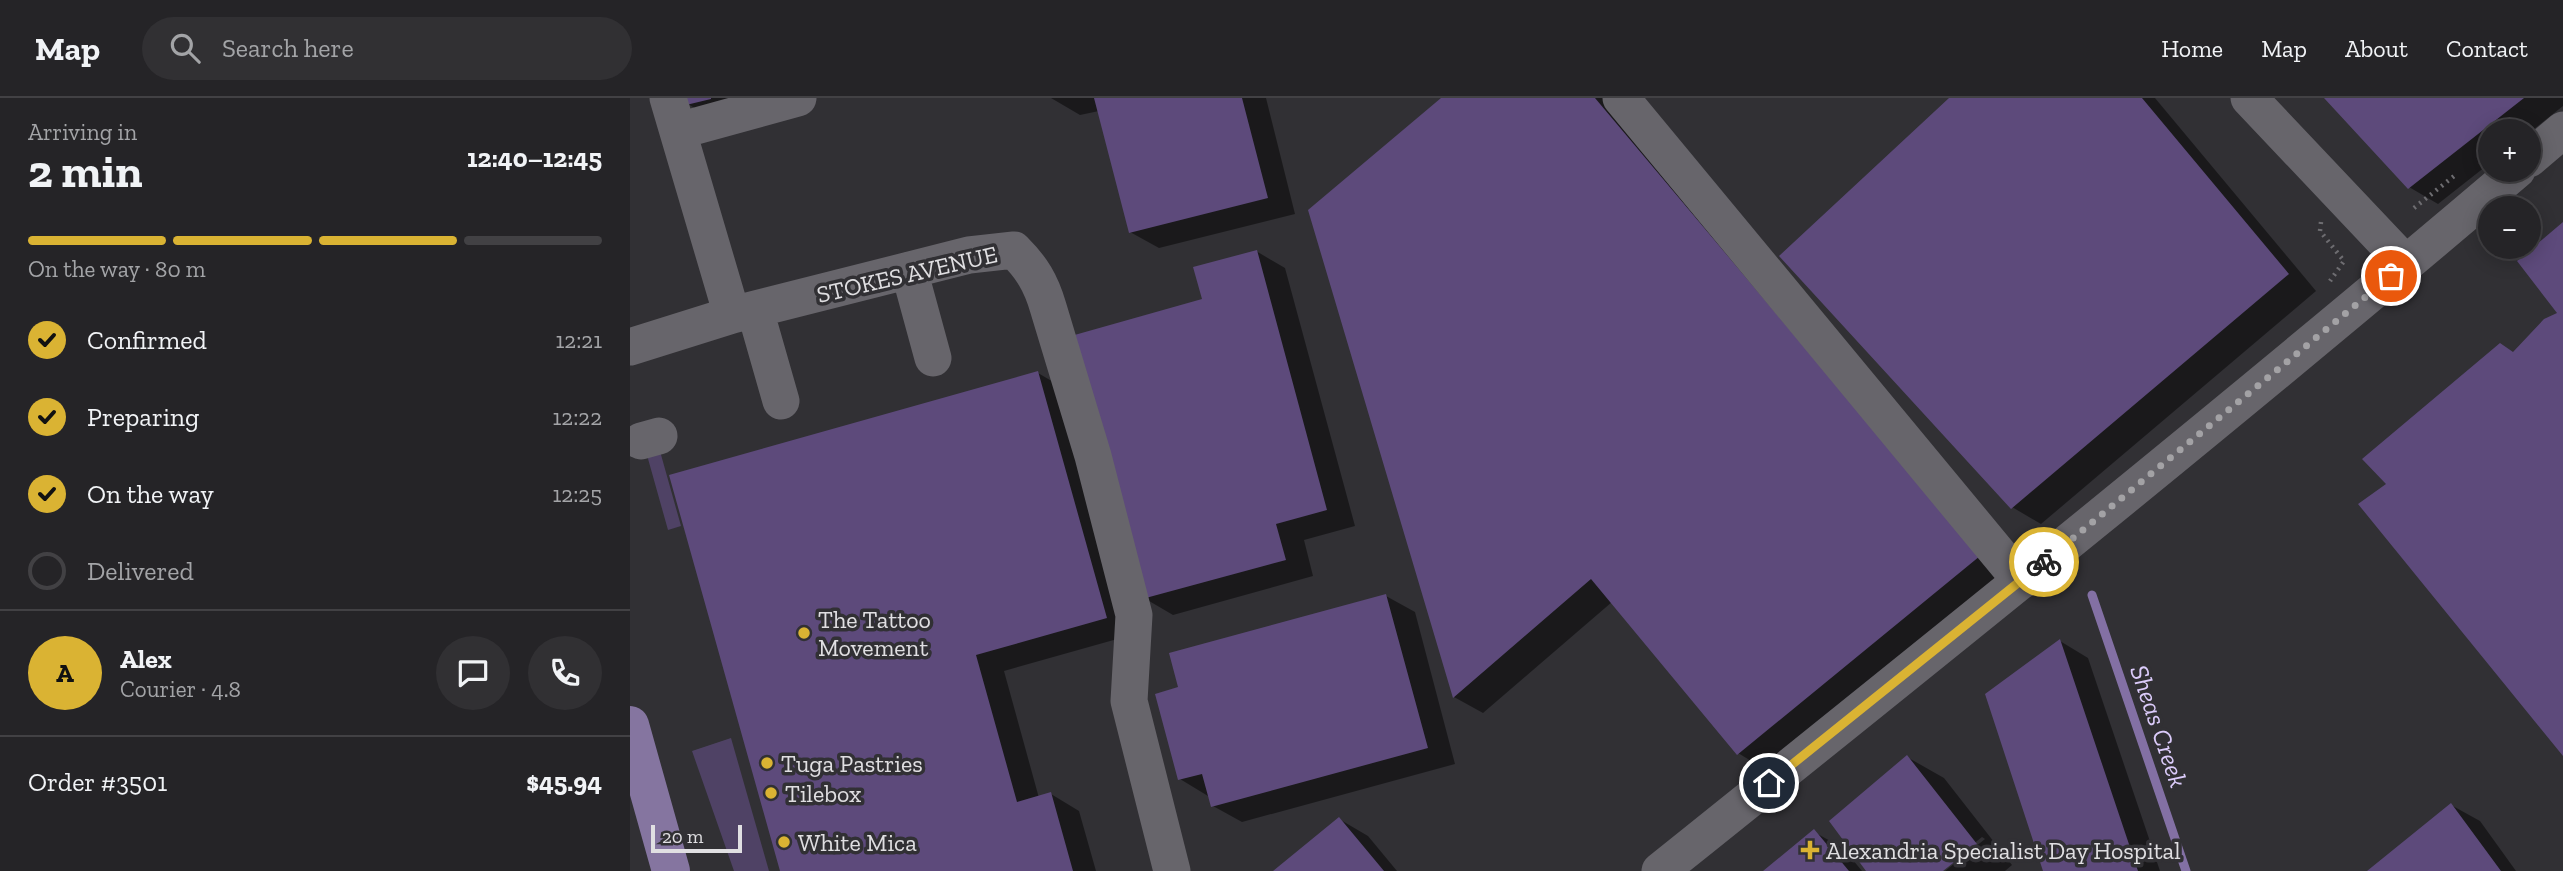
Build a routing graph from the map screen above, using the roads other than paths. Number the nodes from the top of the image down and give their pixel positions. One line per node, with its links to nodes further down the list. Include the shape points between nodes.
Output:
1 (798, 98): 4 (street)
2 (1621, 98): 14 (street)
3 (2249, 98): 8 (street)
4 (673, 115): 10 (street)
5 (2563, 130): 6 (street)
6 (2541, 149)
7 (2502, 182): 8 (street)
8 (2406, 264): 14 (street)
9 (909, 270): 10 (street, STOKES AVENUE); 12 (street); 17 (street, STOKES AVENUE, via 969,255 1014,250 1032,268 1045,295 1134,615 1129,701)
10 (743, 313): 11 (street, STOKES AVENUE); 13 (street)
11 (630, 347)
12 (933, 358)
13 (781, 401)
14 (2021, 581): 18 (street)
15 (630, 725): 16 (main road)
16 (671, 871)
17 (1172, 871)
18 (1660, 871)

